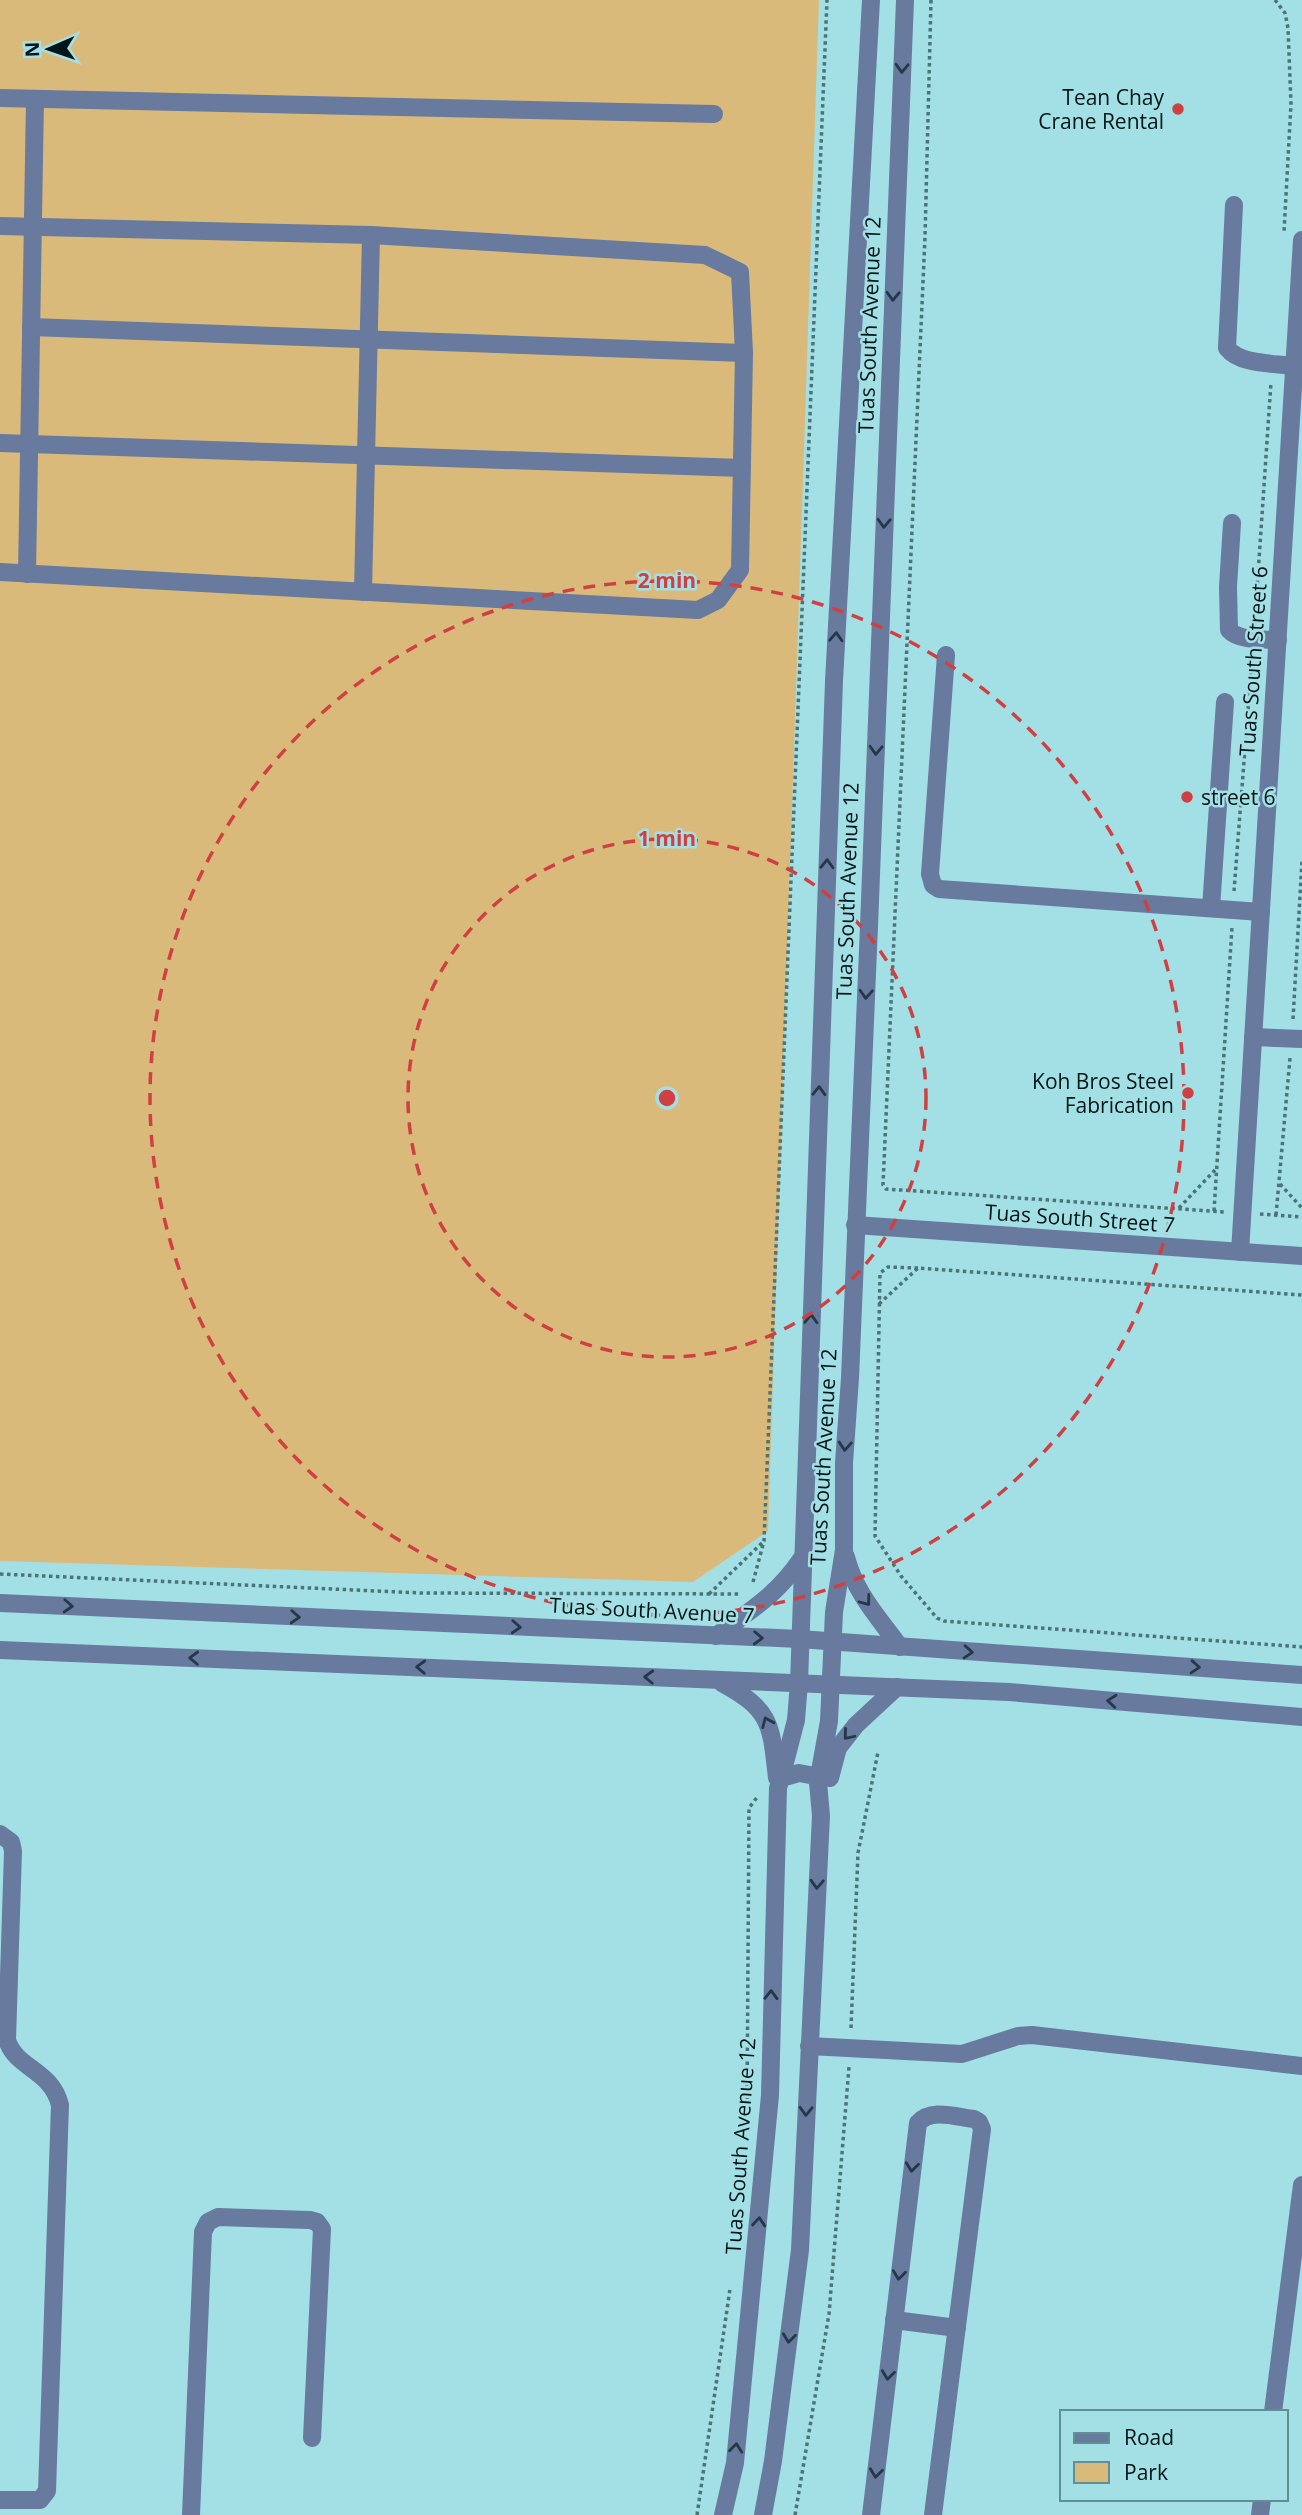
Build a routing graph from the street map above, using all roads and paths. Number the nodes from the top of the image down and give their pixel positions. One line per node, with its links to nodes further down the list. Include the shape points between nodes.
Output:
1 (827, 0): 50 (path)
2 (871, 0): 52 (street, Tuas South Avenue 12, one-way to 2, via 834,681)
3 (905, 0): 44 (street, Tuas South Avenue 12, one-way to 44)
4 (931, 0): 40 (path, via 883,1185 886,1189)
5 (1275, 0): 13 (path, via 1285,13 1288,29)
6 (0, 98): 7 (street)
7 (35, 99): 8 (street); 10 (street)
8 (714, 114)
9 (1234, 205): 17 (street, via 1227,348 1233,356)
10 (33, 225): 11 (street); 12 (street); 14 (street)
11 (0, 226)
12 (371, 235): 15 (street); 16 (street, via 705,255 740,272)
13 (1293, 239): 18 (street, Tuas South Street 6)
14 (31, 327): 15 (street); 21 (street)
15 (369, 340): 16 (street); 22 (street)
16 (744, 353): 23 (street)
17 (1272, 363): 18 (street); 28 (path)
18 (1294, 366): 19 (street, Tuas South Street 6)
19 (1297, 415): 29 (street, Tuas South Street 6)
20 (0, 443): 21 (street)
21 (29, 443): 22 (street); 26 (street)
22 (367, 455): 23 (street); 27 (street)
23 (742, 468): 27 (street, via 740,570 718,600 698,610)
24 (1232, 523): 28 (street, via 1229,630)
25 (0, 572): 26 (street)
26 (27, 574): 27 (street)
27 (363, 592)
28 (1253, 638): 29 (street); 33 (path)
29 (1278, 640): 34 (street, Tuas South Street 6)
30 (946, 655): 32 (street, via 930,874 933,886)
31 (1225, 702): 32 (street)
32 (1211, 908): 33 (street)
33 (1233, 910): 34 (street); 37 (path)
34 (1261, 912): 35 (street, Tuas South Street 6)
35 (1253, 1037): 36 (street); 42 (street, Tuas South Street 6)
36 (1302, 1039)
37 (1217, 1169): 40 (path); 41 (path)
38 (1279, 1183): 39 (path)
39 (1302, 1208)
40 (1178, 1209): 41 (path)
41 (1214, 1211): 42 (path)
42 (1242, 1213): 43 (path); 45 (street, Tuas South Street 6)
43 (1302, 1217)
44 (855, 1225): 45 (street, Tuas South Street 7); 51 (street, Tuas South Avenue 12, one-way to 51)
45 (1240, 1252): 46 (street, Tuas South Street 7)
46 (1302, 1256)
47 (918, 1268): 48 (path); 49 (path); 49 (path, via 888,1267 880,1273)
48 (1302, 1295)
49 (879, 1304): 60 (path, via 875,1536 937,1618)
50 (764, 1541): 54 (path); 54 (path, via 754,1581 740,1594)
51 (844, 1550): 58 (street, Tuas South Avenue 12); 59 (street, one-way to 59, via 851,1577)
52 (802, 1558): 56 (street, via 769,1598); 57 (street, Tuas South Avenue 12)
53 (0, 1574): 54 (path, via 408,1592)
54 (709, 1594)
55 (0, 1603): 56 (street, Tuas South Avenue 7, one-way to 56)
56 (716, 1636): 57 (street, Tuas South Avenue 7, one-way to 57)
57 (799, 1639): 58 (street, Tuas South Avenue 7); 64 (street, Tuas South Avenue 12)
58 (831, 1642): 59 (street, Tuas South Avenue 7); 65 (street, Tuas South Avenue 12)
59 (900, 1647): 62 (street, Tuas South Avenue 7, one-way to 62)
60 (1302, 1647)
61 (0, 1650): 63 (street, one-way to 61)
62 (1302, 1675)
63 (717, 1680): 64 (street); 70 (street, one-way to 63, via 772,1738 763,1713 745,1695)
64 (799, 1683): 65 (street); 70 (street, Tuas South Avenue 12, via 796,1720)
65 (831, 1684): 66 (street); 69 (street, Tuas South Avenue 12, via 830,1721)
66 (897, 1688): 67 (street, one-way to 66, via 1009,1692); 71 (street, one-way to 71, via 838,1748)
67 (1302, 1717)
68 (878, 1752): 74 (path, via 858,1853)
69 (818, 1782): 70 (street, via 815,1776 799,1773); 71 (street, Tuas South Avenue 12)
70 (774, 1786): 76 (path, via 749,1808); 86 (street, Tuas South Avenue 12, one-way to 70, via 734,2463 770,2095)
71 (821, 1816): 73 (street, Tuas South Avenue 12, one-way to 73)
72 (0, 1833): 83 (street, via 11,1842 13,1852 7,2040 15,2055 52,2084 60,2105 47,2491 40,2500)
73 (809, 2046): 74 (street); 87 (street, Tuas South Avenue 12, one-way to 87, via 800,2250)
74 (851, 2050): 75 (street, via 962,2054 1032,2035); 88 (path, via 829,2314)
75 (1302, 2066)
76 (747, 2107)
77 (1302, 2185): 81 (street)
78 (730, 2289): 85 (path)
79 (894, 2320): 80 (street); 80 (street, one-way to 79, via 982,2129 974,2119 932,2114 918,2123); 89 (street, one-way to 89)
80 (957, 2328): 90 (street)
81 (1273, 2410)
82 (313, 2438): 84 (street, via 322,2229 310,2220 218,2217 208,2222 203,2232)
83 (0, 2500)
84 (191, 2515)
85 (697, 2515)
86 (723, 2515)
87 (763, 2515)
88 (794, 2515)
89 (871, 2515)
90 (933, 2515)

